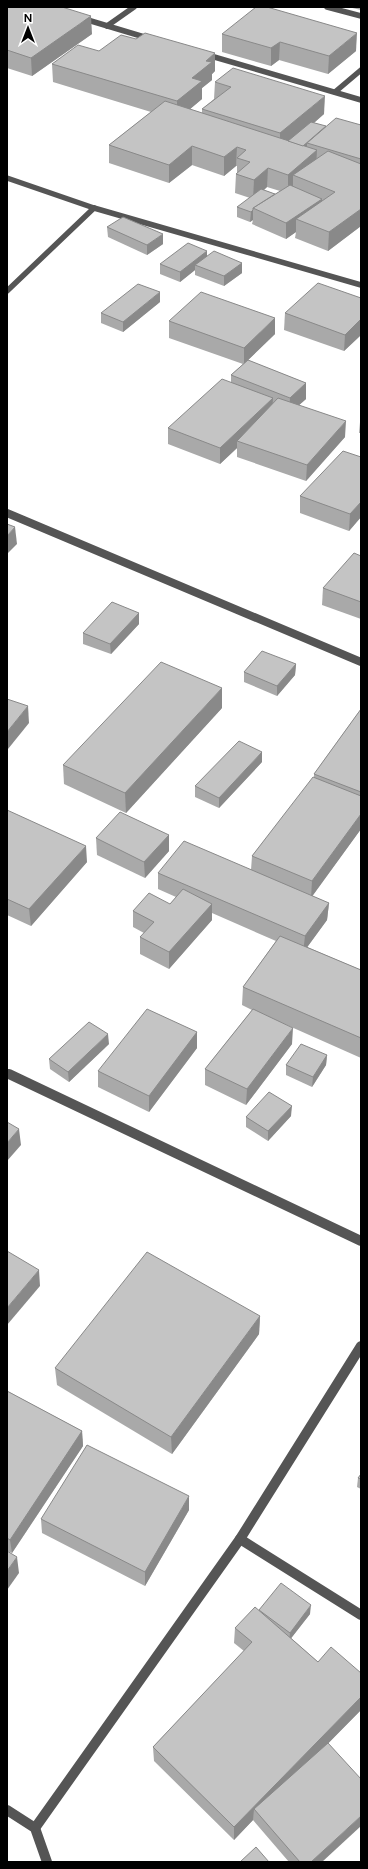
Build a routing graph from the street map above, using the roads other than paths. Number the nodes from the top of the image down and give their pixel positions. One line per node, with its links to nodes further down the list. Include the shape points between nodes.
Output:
1 (134, 7): 5 (street)
2 (327, 7): 4 (street)
3 (72, 15): 5 (street)
4 (361, 16)
5 (107, 26): 6 (street)
6 (160, 41)
7 (198, 52): 9 (street)
8 (361, 70): 9 (street)
9 (335, 92): 10 (street)
10 (361, 100)
11 (7, 178): 12 (street)
12 (94, 208): 13 (street); 14 (street)
13 (361, 286)
14 (7, 291)
15 (7, 513): 16 (street)
16 (361, 662)
17 (7, 1073): 18 (street)
18 (361, 1241)
19 (361, 1346): 20 (street)
20 (240, 1539): 21 (street); 23 (street)
21 (361, 1616)
22 (7, 1810): 23 (street)
23 (35, 1828): 24 (street)
24 (47, 1862)

